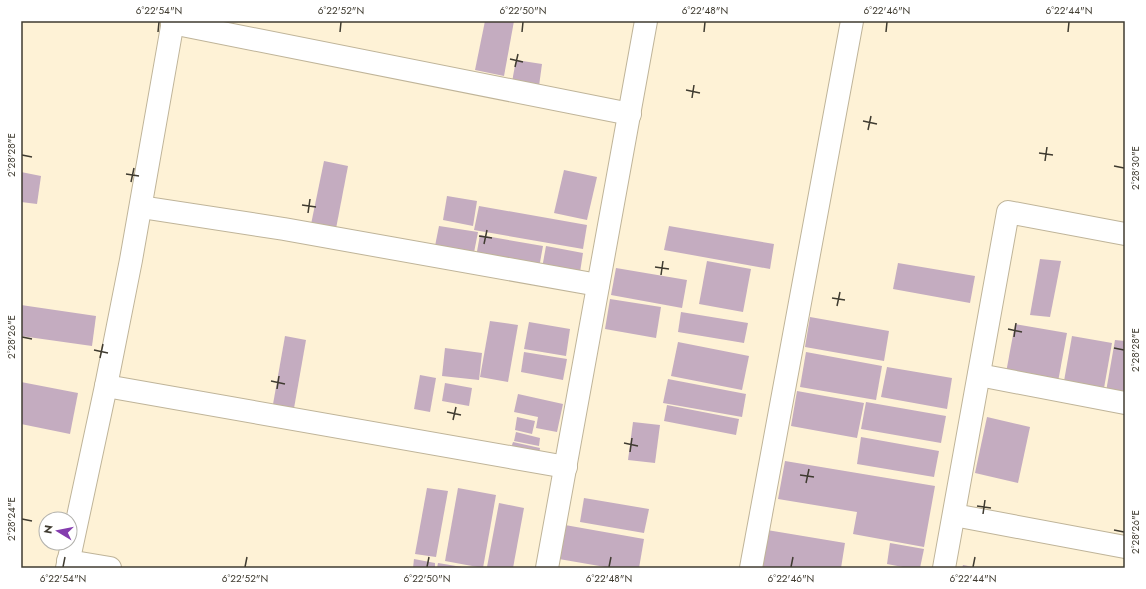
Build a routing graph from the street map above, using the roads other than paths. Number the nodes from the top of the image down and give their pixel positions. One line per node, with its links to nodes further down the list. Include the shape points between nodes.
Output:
1 (646, 21): 4 (street)
2 (852, 21): 17 (street)
3 (173, 22): 4 (street); 5 (street)
4 (630, 114): 7 (street)
5 (141, 208): 7 (street, via 292,231); 9 (street)
6 (1125, 234): 8 (street, via 1008,212)
7 (598, 285): 11 (street)
8 (979, 375): 10 (street); 12 (street)
9 (106, 386): 11 (street); 14 (street)
10 (1125, 403)
11 (566, 467): 16 (street)
12 (954, 515): 13 (street); 18 (street)
13 (1125, 547)
14 (68, 564): 15 (street)
15 (110, 568)
16 (547, 568)
17 (751, 568)
18 (944, 568)

